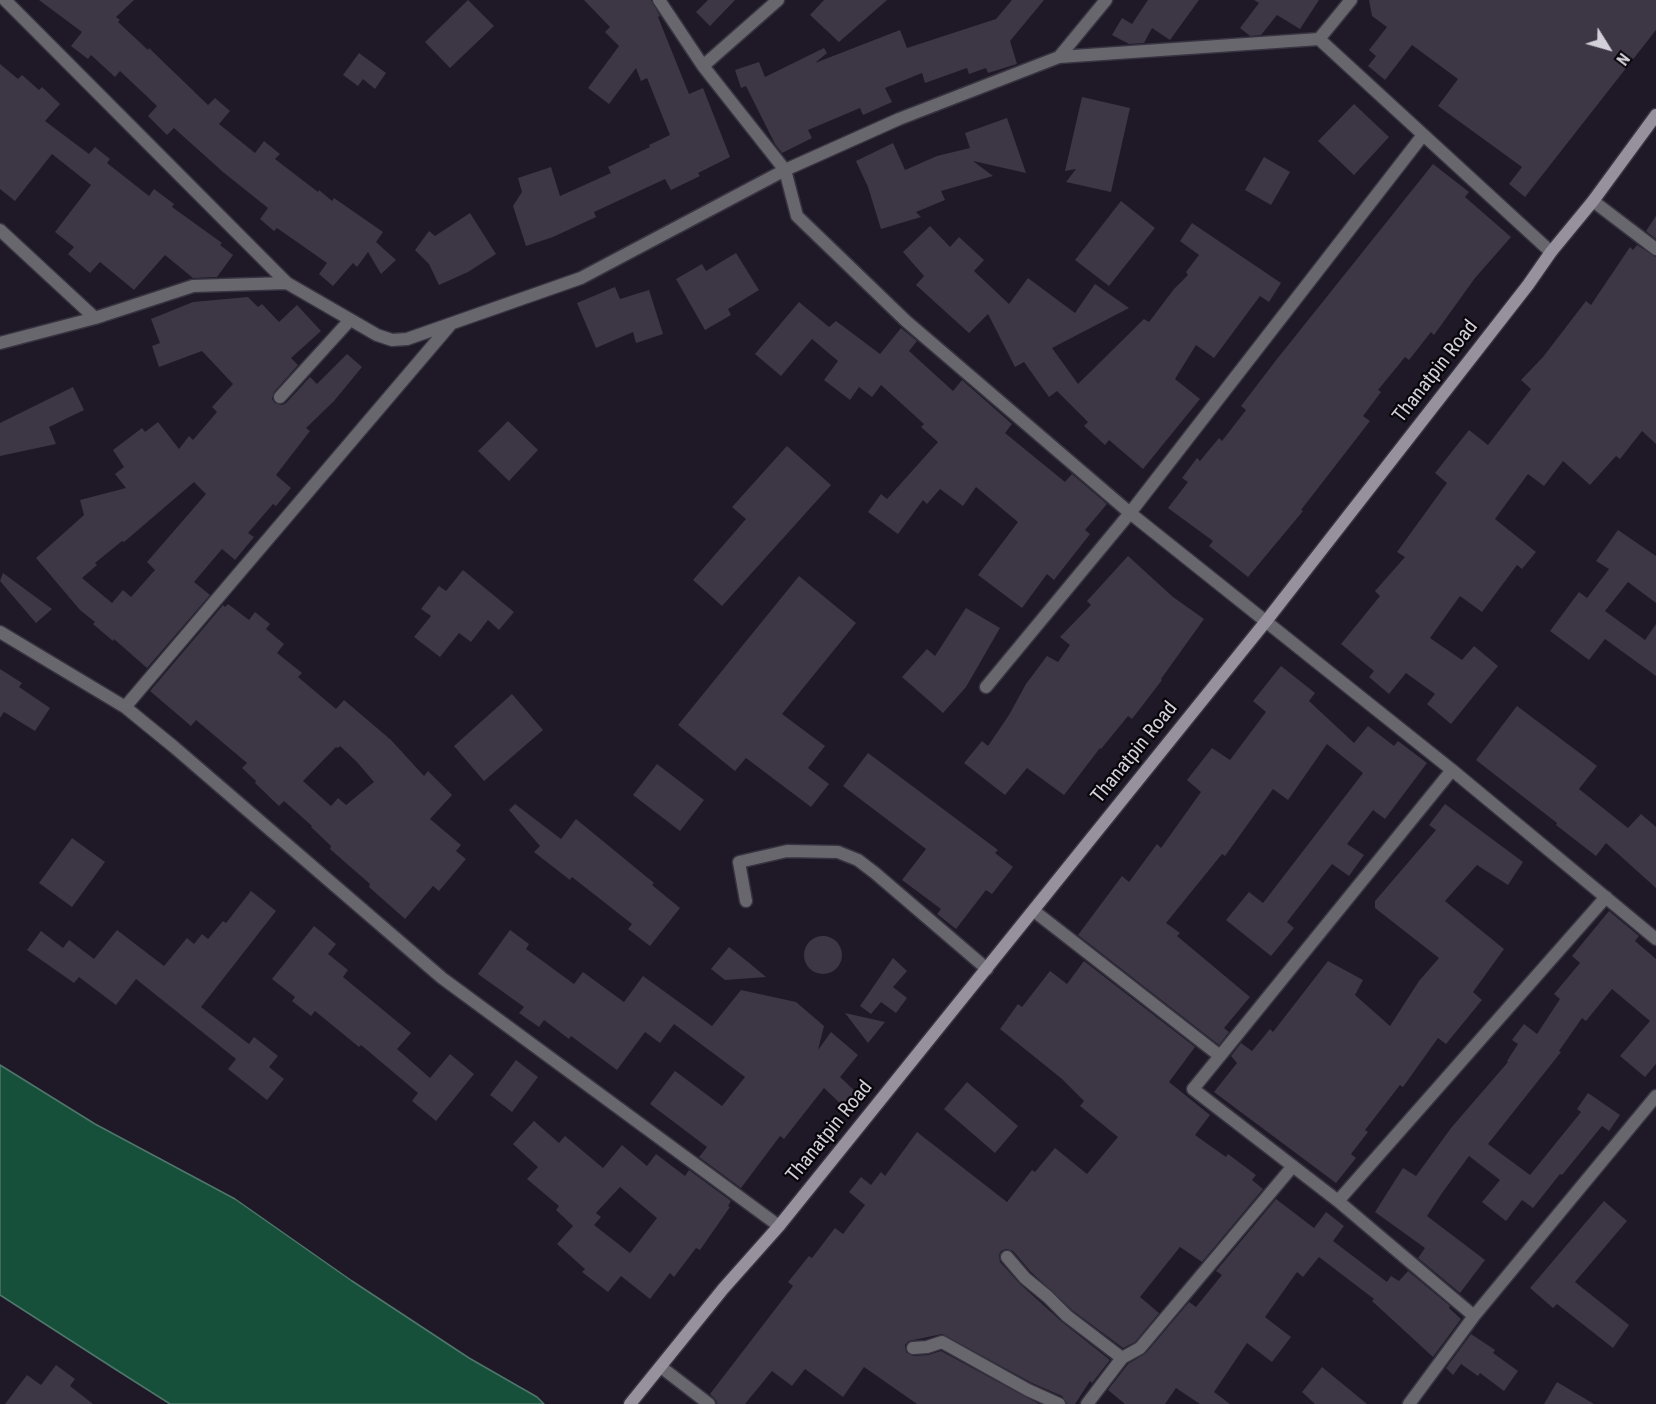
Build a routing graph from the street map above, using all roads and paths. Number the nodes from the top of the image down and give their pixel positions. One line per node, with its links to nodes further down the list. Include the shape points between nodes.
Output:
1 (659, 0): 8 (street)
2 (778, 0): 8 (street)
3 (1106, 0): 7 (street)
4 (1351, 0): 6 (street)
5 (9, 1): 16 (street)
6 (1319, 39): 7 (street); 10 (street)
7 (1059, 57): 11 (street, via 899,119)
8 (703, 66): 11 (street)
9 (1656, 115): 12 (main road, Thanatpin Road)
10 (1423, 135): 15 (street); 22 (street)
11 (785, 170): 19 (street, via 581,278); 22 (street, via 797,216 906,321)
12 (1593, 201): 14 (street); 15 (main road, Thanatpin Road)
13 (0, 230): 17 (street)
14 (1656, 249)
15 (1551, 252): 23 (main road, Thanatpin Road)
16 (287, 284): 17 (street, via 193,286); 18 (street)
17 (94, 318): 20 (street)
18 (350, 320): 19 (street, via 392,340 408,339); 21 (street)
19 (452, 323): 26 (street)
20 (0, 343)
21 (280, 397)
22 (1130, 513): 23 (street); 25 (street)
23 (1267, 620): 27 (street); 30 (main road, Thanatpin Road)
24 (0, 632): 26 (street)
25 (986, 687)
26 (125, 707): 37 (street, via 442,978)
27 (1452, 770): 28 (street); 33 (street)
28 (1606, 897): 31 (street); 36 (street)
29 (746, 901): 32 (street, via 739,862 787,851 838,852 875,873)
30 (1034, 911): 32 (main road, Thanatpin Road); 33 (street)
31 (1656, 939)
32 (987, 969): 37 (main road, Thanatpin Road)
33 (1221, 1056): 35 (street, via 1193,1089)
34 (1656, 1096): 39 (street)
35 (1293, 1166): 36 (street); 41 (street, via 1140,1348)
36 (1338, 1201): 39 (street)
37 (779, 1226): 42 (main road, Thanatpin Road)
38 (1007, 1257): 41 (street, via 1067,1316)
39 (1474, 1316): 47 (street)
40 (913, 1348): 45 (street, via 942,1342)
41 (1122, 1358): 46 (street)
42 (661, 1366): 43 (main road, Thanatpin Road); 44 (street)
43 (630, 1404)
44 (709, 1404)
45 (1059, 1404)
46 (1087, 1404)
47 (1409, 1404)

